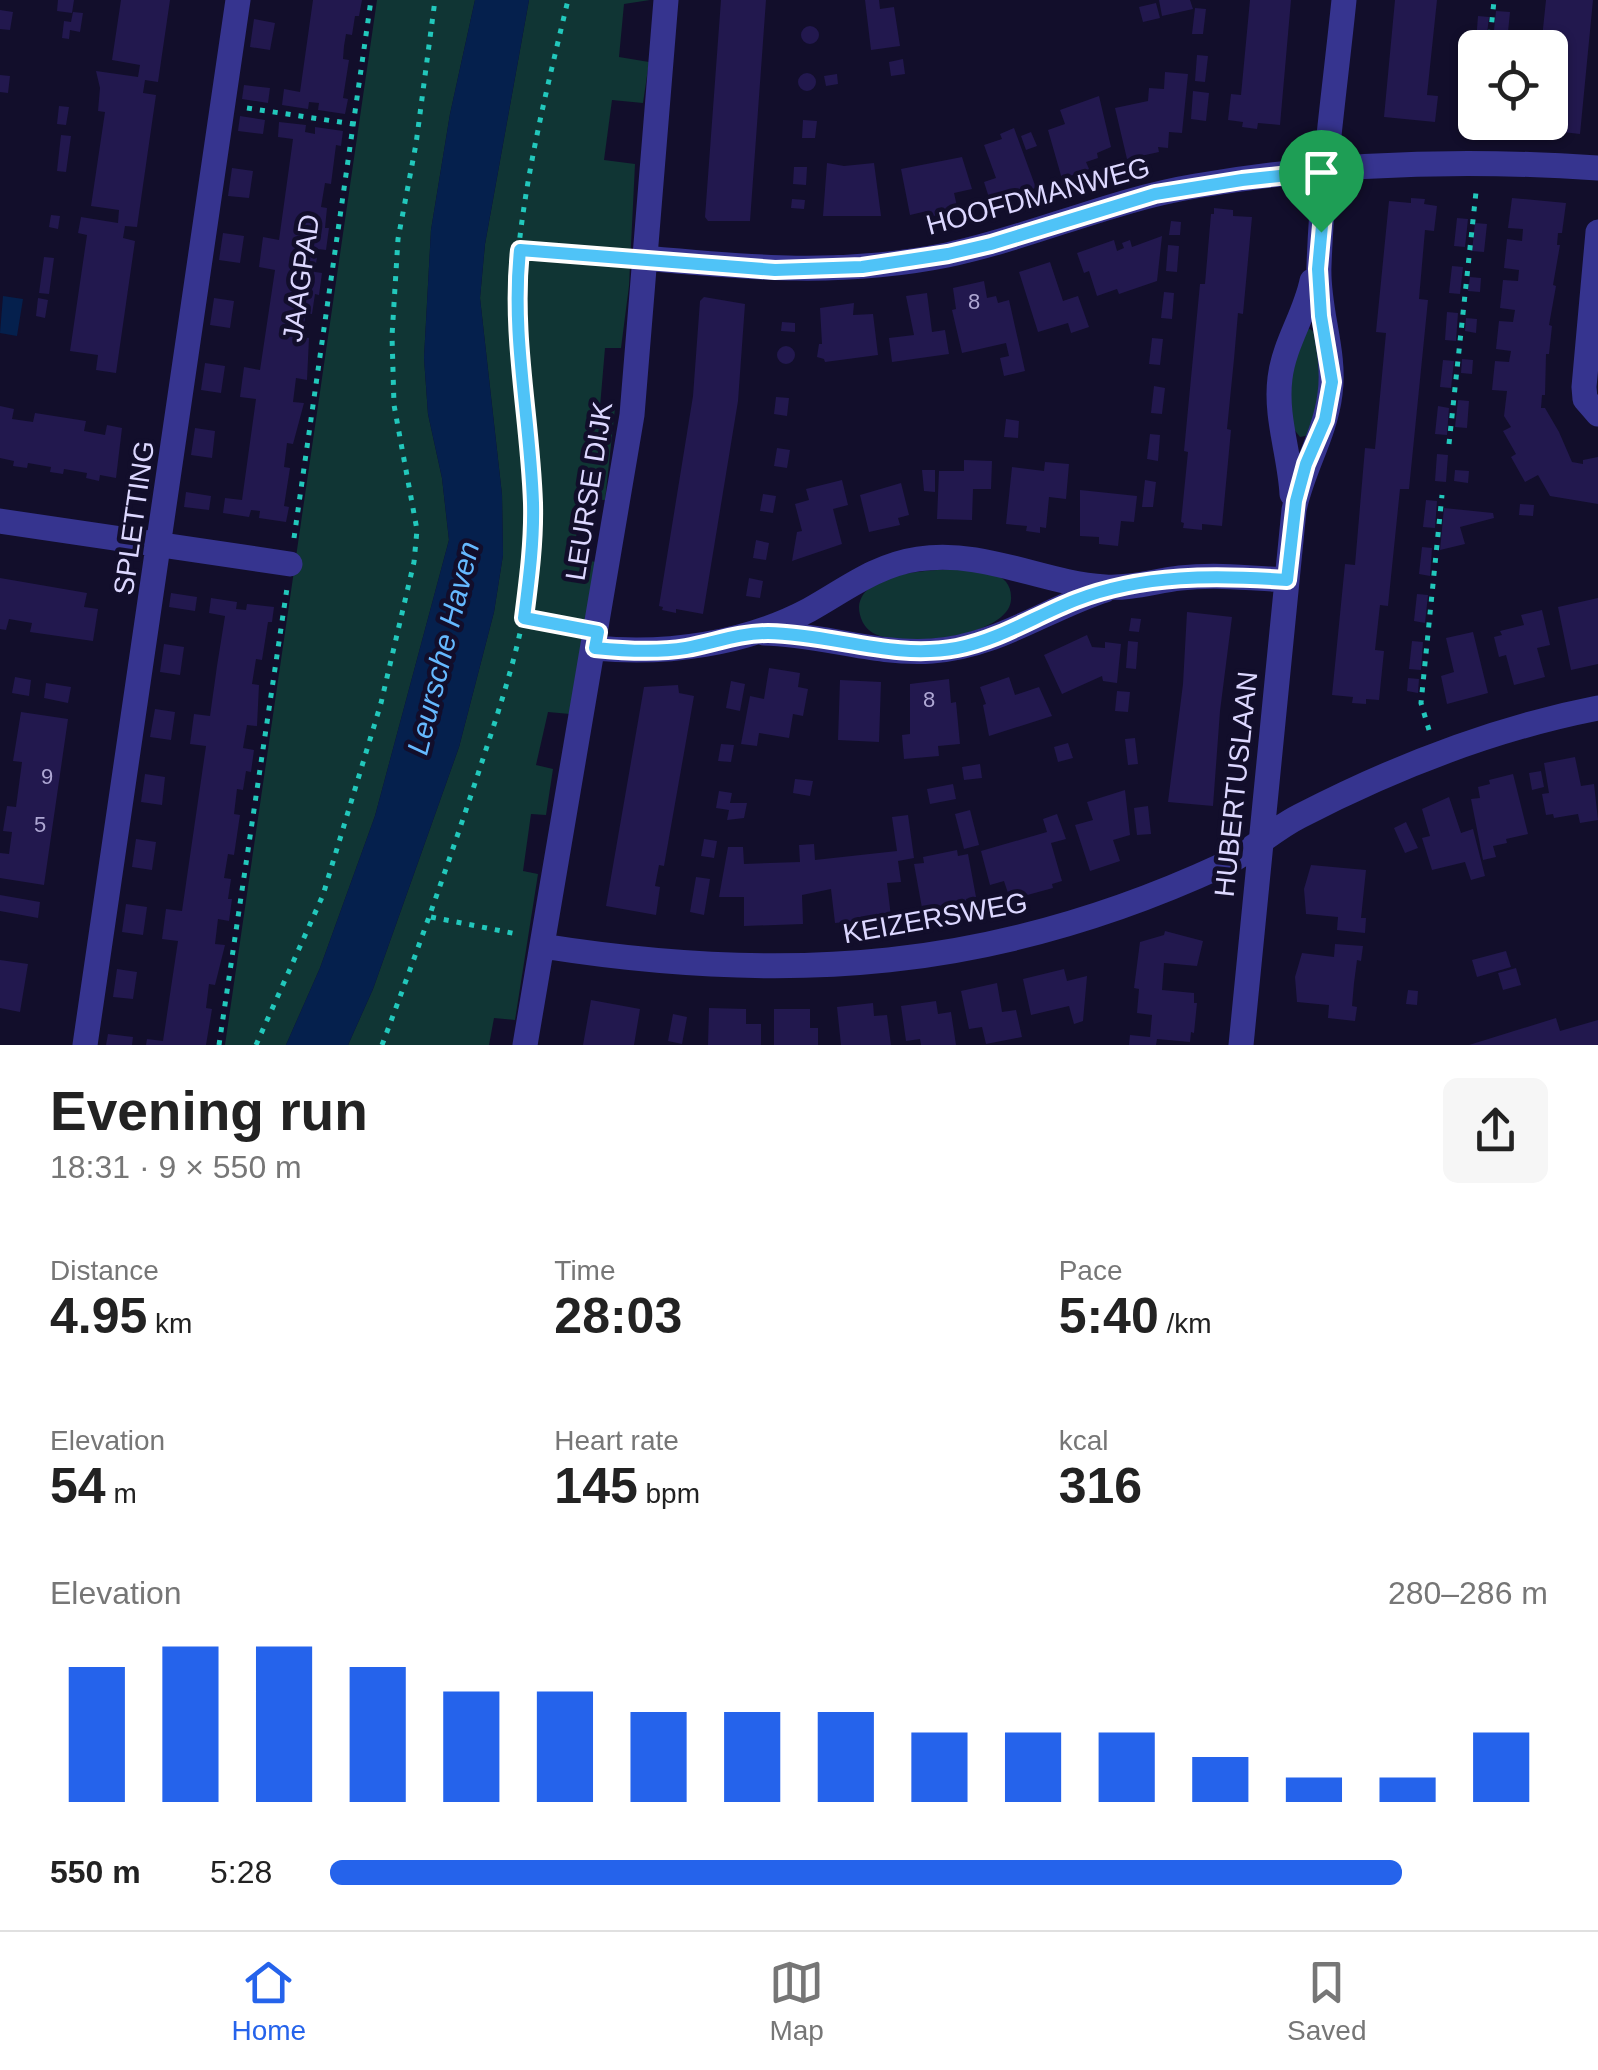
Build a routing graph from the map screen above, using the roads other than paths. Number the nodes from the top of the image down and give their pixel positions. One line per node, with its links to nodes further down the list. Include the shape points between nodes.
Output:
1 (238, 0): 12 (street, SPLETTING)
2 (666, 0): 8 (street, LEURSE DIJK)
3 (1344, 0): 5 (street, HUBERTUSLAAN)
4 (1598, 168): 5 (street, HOOFDMANWEG, via 1417,164)
5 (1327, 171): 6 (street, HUBERTUSLAAN); 8 (street, HOOFDMANWEG, via 1155,194 991,244 905,262 818,270)
6 (1321, 232): 11 (street, HUBERTUSLAAN, via 1319,297 1332,382); 11 (street, HUBERTUSLAAN, via 1311,287 1280,378)
7 (1598, 232): 9 (street, via 1584,387)
8 (645, 258): 17 (street, LEURSE DIJK, via 632,414)
9 (1598, 414)
10 (0, 520): 12 (street)
11 (1292, 530): 14 (street, HUBERTUSLAAN)
12 (160, 546): 13 (street); 21 (street, SPLETTING)
13 (290, 564)
14 (1287, 580): 15 (street, via 1201,576); 19 (street, HUBERTUSLAAN)
15 (1115, 588): 16 (street, via 1006,634 946,650 896,652 802,634); 16 (street, via 1052,580 980,559 919,558)
16 (741, 634): 17 (street, via 668,650)
17 (596, 640): 20 (street, LEURSE DIJK)
18 (1598, 708): 19 (street, KEIZERSWEG, via 1438,755 1302,815)
19 (1261, 842): 20 (street, KEIZERSWEG, via 1215,869 1076,921 902,960 672,964); 23 (street, HUBERTUSLAAN)
20 (542, 943): 22 (street, LEURSE DIJK)
21 (84, 1045)
22 (526, 1045)
23 (1241, 1045)

